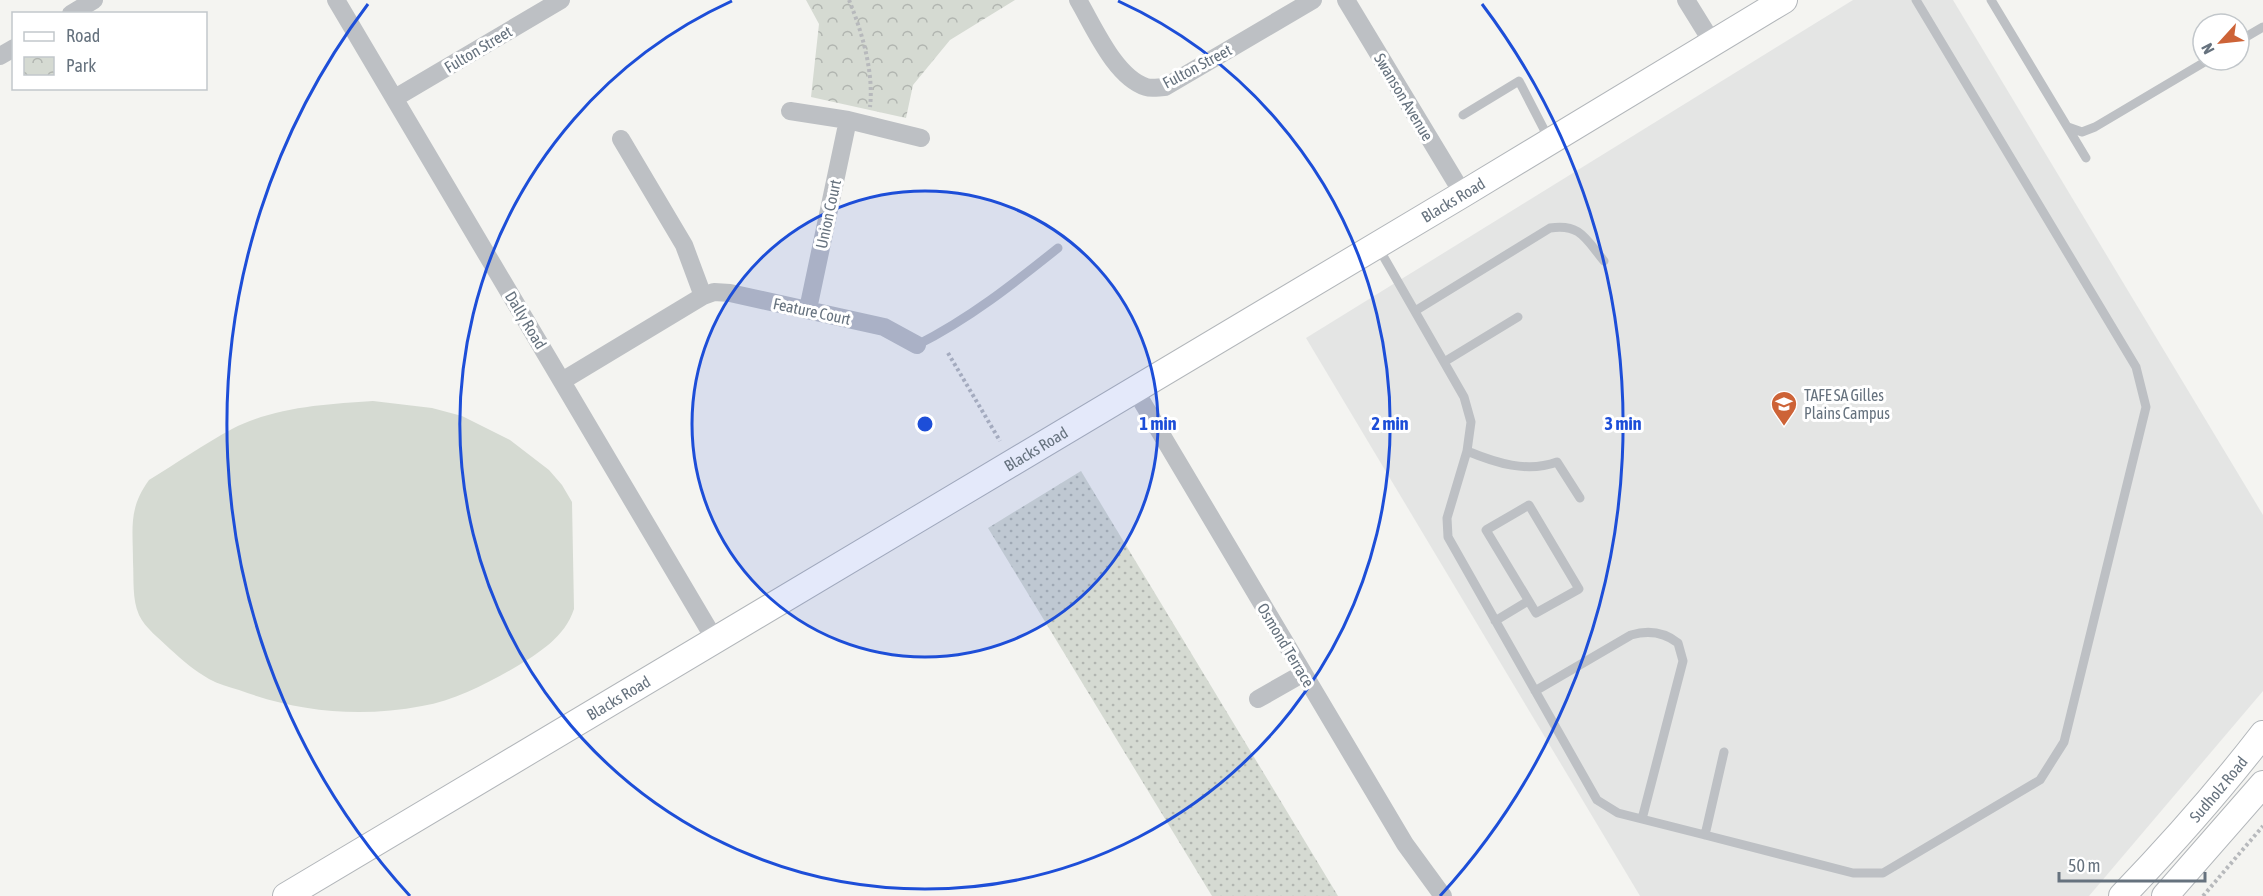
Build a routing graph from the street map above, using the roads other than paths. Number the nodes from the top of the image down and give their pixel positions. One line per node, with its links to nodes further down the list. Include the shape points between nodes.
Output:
1 (94, 0): 11 (street)
2 (336, 0): 14 (street, Dally Road)
3 (561, 0): 14 (street, Fulton Street)
4 (1078, 0): 5 (street, Fulton Street, via 1121,71 1149,88 1165,87)
5 (1313, 0)
6 (1346, 0): 23 (street, Swanson Avenue)
7 (1686, 0): 12 (street)
8 (1784, 0): 12 (street, Blacks Road)
9 (1916, 0): 47 (lane, via 2136,367 2146,406 2064,742 2040,780 1883,873 1853,873)
10 (1991, 0): 18 (lane)
11 (74, 12)
12 (1712, 42): 21 (street, Blacks Road)
13 (2191, 70): 18 (lane, via 2095,127 2082,132)
14 (395, 98): 33 (street, Dally Road)
15 (790, 111): 17 (street)
16 (1463, 115): 21 (lane, via 1519,81)
17 (848, 120): 19 (street); 28 (street, Union Court)
18 (2068, 127): 22 (lane)
19 (921, 138)
20 (621, 139): 27 (street, via 684,245)
21 (1550, 141): 23 (street, Blacks Road)
22 (2086, 158)
23 (1463, 194): 24 (street, Blacks Road)
24 (1377, 245): 29 (lane); 34 (street, Blacks Road)
25 (1059, 248): 31 (lane, via 988,303)
26 (1604, 261): 29 (lane, via 1581,232 1571,227 1550,228)
27 (703, 296): 28 (street, Feature Court, via 730,293); 33 (street, Feature Court)
28 (808, 309): 31 (street, Feature Court, via 884,327)
29 (1415, 311): 32 (lane)
30 (1518, 317): 32 (lane)
31 (917, 345)
32 (1444, 362): 35 (lane, via 1464,397 1471,422)
33 (562, 381): 39 (street, Dally Road)
34 (1135, 390): 39 (street, Blacks Road); 40 (street, Osmond Terrace)
35 (1467, 451): 36 (lane, via 1510,465 1535,467 1557,462); 38 (lane, via 1447,518 1448,537)
36 (1580, 498)
37 (1528, 601): 37 (lane, via 1486,530 1529,505 1579,589 1536,614); 38 (lane)
38 (1495, 621): 41 (lane)
39 (715, 640): 48 (street, Blacks Road)
40 (1302, 674): 42 (street); 49 (street, Osmond Terrace, via 1405,844)
41 (1535, 691): 46 (lane, via 1597,800 1618,813); 46 (lane, via 1631,635 1644,631 1662,634 1678,643 1683,661)
42 (1258, 699)
43 (2263, 734): 50 (street, Sudholz Road, via 2174,842)
44 (1724, 752): 47 (lane)
45 (2263, 784): 51 (street, Sudholz Road)
46 (1642, 819): 47 (lane)
47 (1705, 835)
48 (286, 896)
49 (1443, 896)
50 (2122, 896)
51 (2165, 896)

